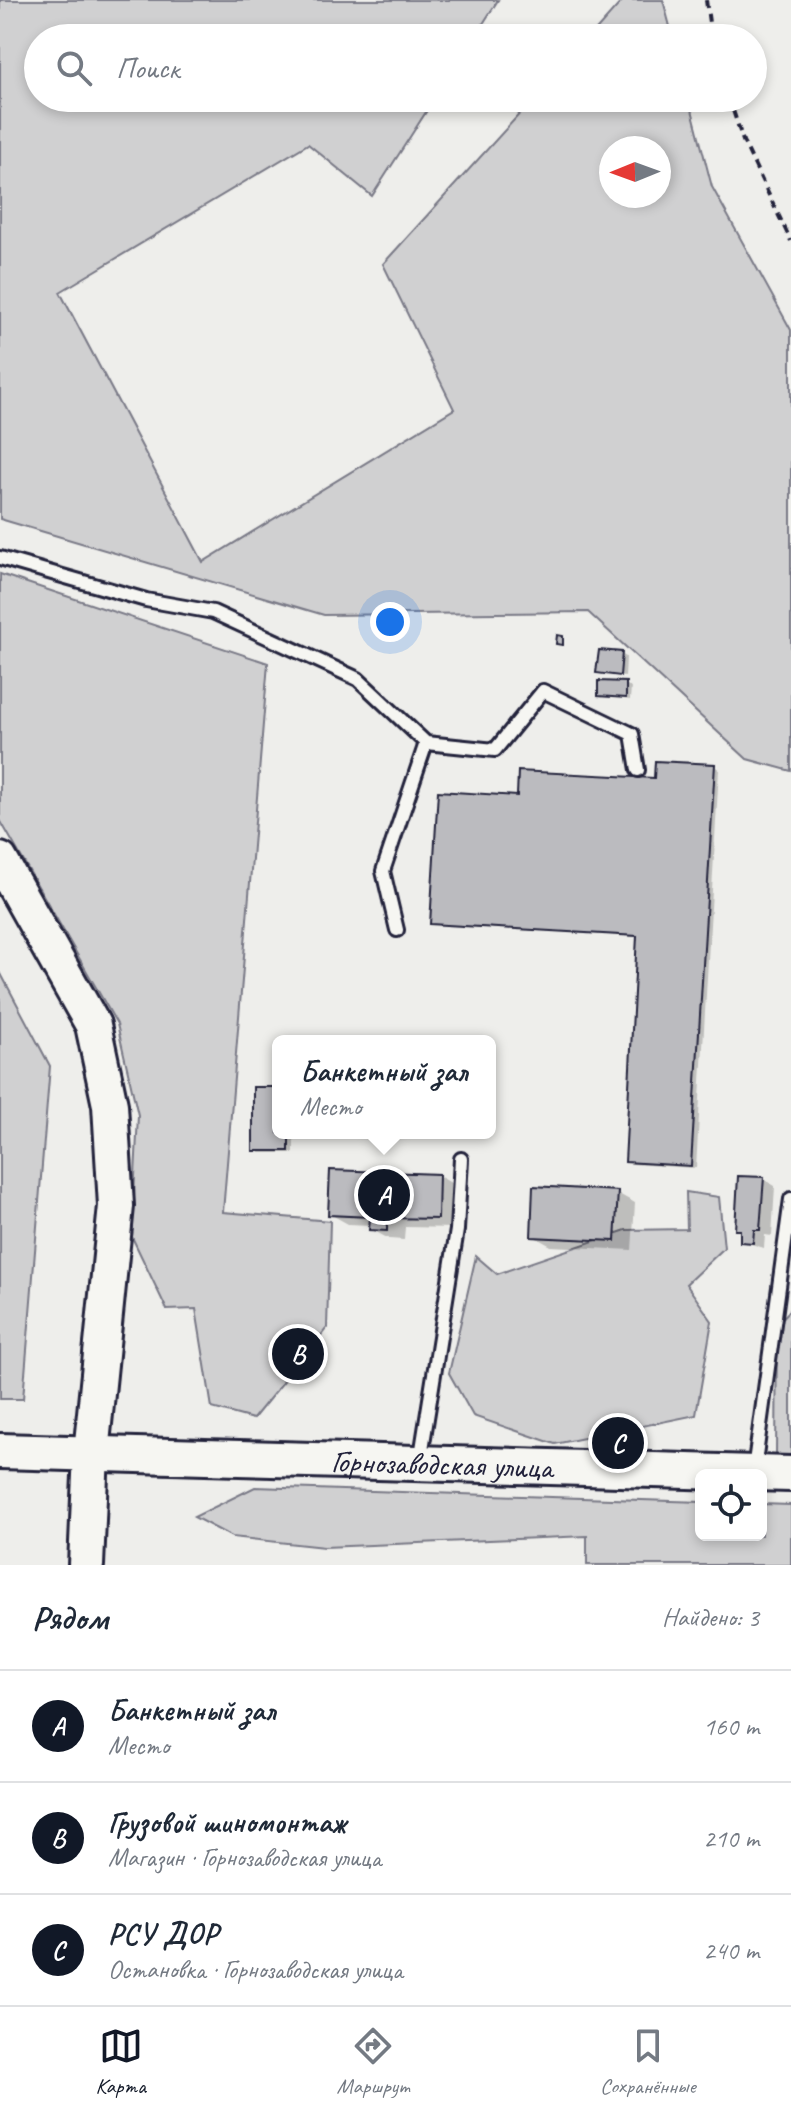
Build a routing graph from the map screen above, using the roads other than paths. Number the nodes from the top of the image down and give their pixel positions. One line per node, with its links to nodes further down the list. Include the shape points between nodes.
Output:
1 (0, 558): 2 (lane, via 146,600 213,612 358,679)
2 (426, 743): 3 (lane, via 495,750 543,691 632,734); 5 (lane, via 383,871)
3 (638, 770)
4 (0, 860): 9 (main road, via 93,1025 110,1105 116,1206)
5 (397, 930)
6 (461, 1159): 10 (lane, via 457,1230)
7 (791, 1199): 11 (lane)
8 (0, 1451): 9 (main road, Горнозаводская улица)
9 (91, 1453): 10 (main road, Горнозаводская улица); 15 (main road)
10 (420, 1462): 12 (main road, Горнозаводская улица)
11 (755, 1469)
12 (695, 1471)
13 (767, 1473): 14 (main road, Горнозаводская улица)
14 (791, 1474)
15 (86, 1565)

